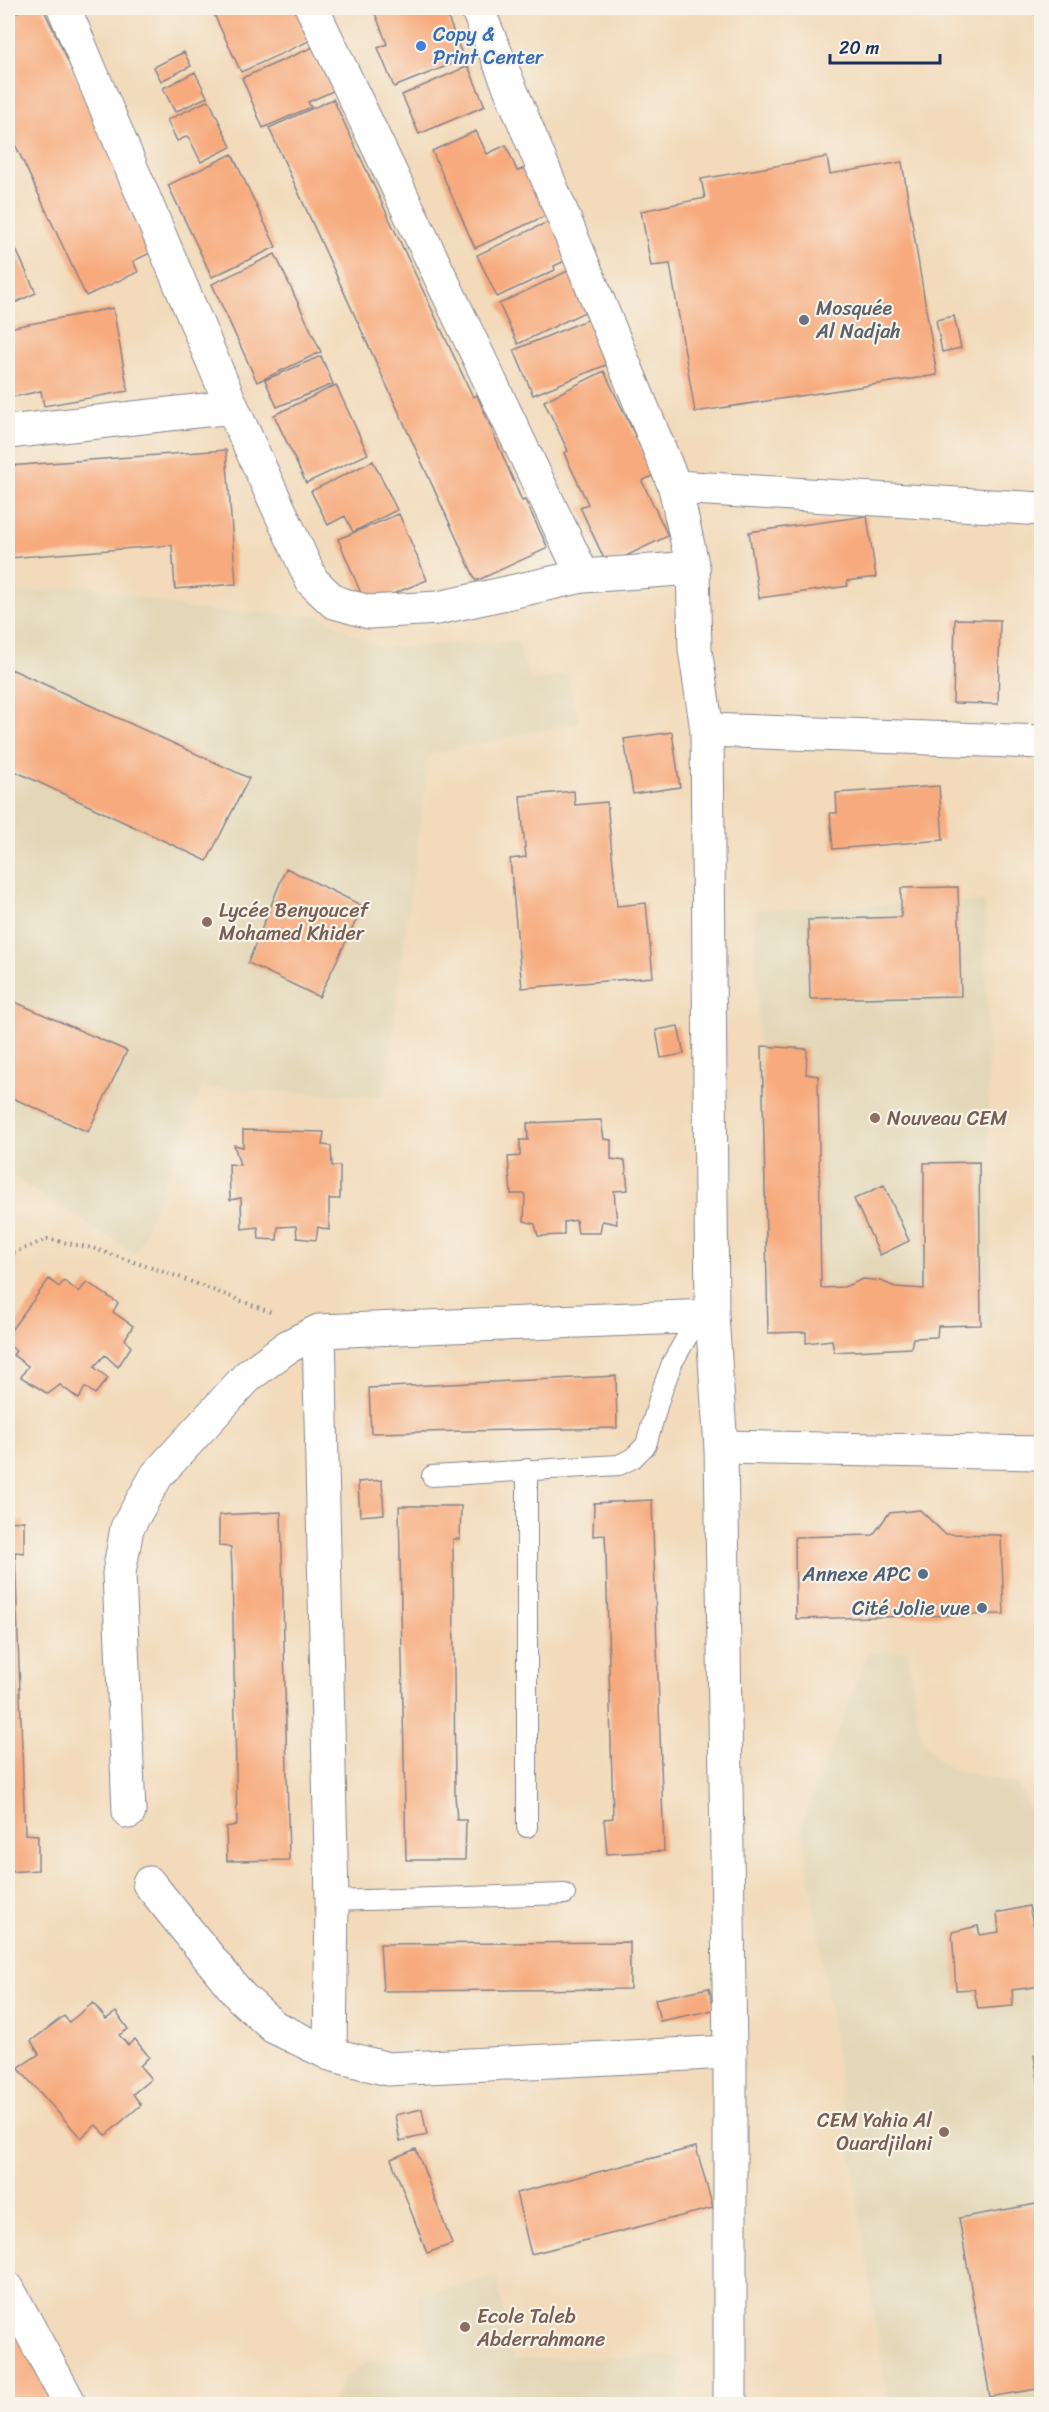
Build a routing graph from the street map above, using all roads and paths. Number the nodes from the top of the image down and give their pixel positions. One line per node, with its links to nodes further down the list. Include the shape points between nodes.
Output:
1 (64, 8): 4 (street)
2 (312, 8): 9 (street)
3 (477, 8): 6 (street)
4 (232, 407): 5 (street); 9 (street, via 312,581 334,602 369,612 438,608)
5 (8, 432)
6 (675, 487): 7 (street); 8 (street)
7 (1041, 508)
8 (693, 568): 9 (street); 10 (street, via 695,649)
9 (583, 576)
10 (706, 730): 11 (street); 13 (street)
11 (1041, 742)
12 (8, 1255): 14 (path, via 47,1239 92,1248)
13 (706, 1316): 14 (street); 15 (street); 17 (lane, via 672,1363 646,1445 633,1458 619,1465)
14 (319, 1331): 19 (street, via 288,1347 248,1376 157,1475 127,1528 119,1573); 23 (street)
15 (721, 1447): 16 (street); 24 (street)
16 (1041, 1453)
17 (527, 1469): 18 (lane); 20 (lane)
18 (432, 1476)
19 (129, 1812)
20 (527, 1827)
21 (149, 1883): 25 (street, via 241,1997 274,2027)
22 (565, 1894): 23 (lane)
23 (332, 1901): 25 (street)
24 (730, 2052): 25 (street, via 388,2069); 28 (street)
25 (330, 2054)
26 (8, 2289): 27 (street)
27 (70, 2404)
28 (730, 2404)

